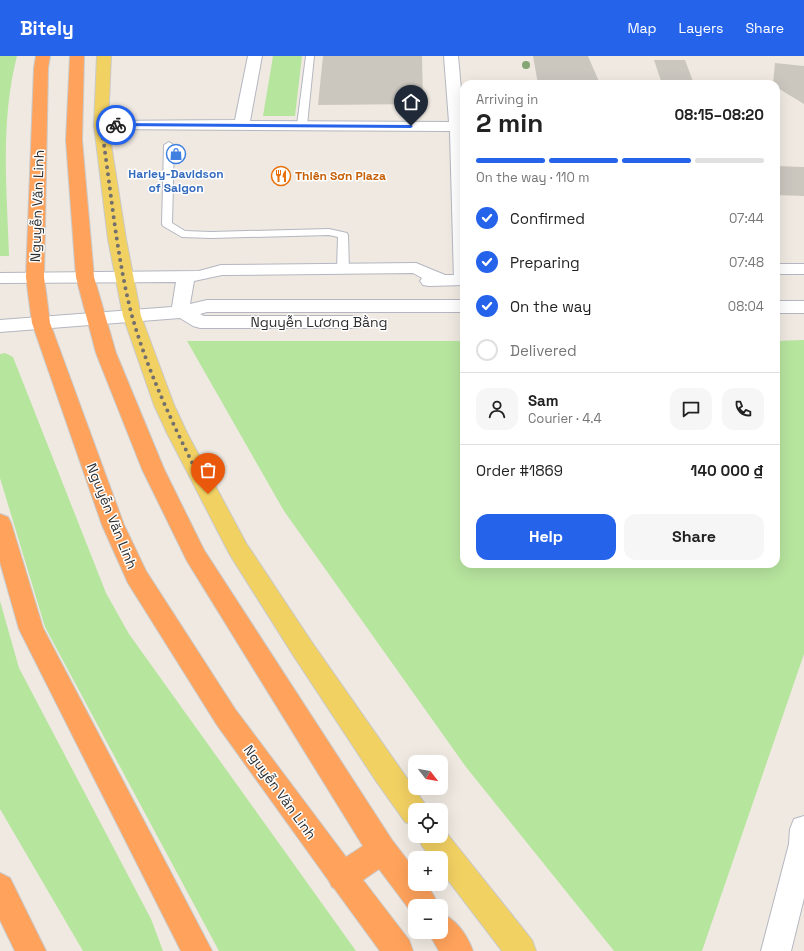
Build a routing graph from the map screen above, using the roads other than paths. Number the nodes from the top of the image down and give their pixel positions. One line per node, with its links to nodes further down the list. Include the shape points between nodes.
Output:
1 (43, 56): 21 (highway, Nguyễn Văn Linh)
2 (77, 56): 10 (highway)
3 (104, 56): 7 (main road)
4 (255, 56): 8 (main road)
5 (310, 56): 9 (lane)
6 (451, 56): 11 (main road)
7 (101, 125): 8 (main road); 10 (main road); 17 (main road)
8 (242, 125): 9 (main road)
9 (302, 125): 11 (main road)
10 (74, 126): 19 (highway)
11 (457, 127): 13 (main road)
12 (169, 145): 14 (lane, via 167,224 182,234 329,232 343,235)
13 (460, 204)
14 (343, 269): 18 (main road, via 221,270); 23 (main road, via 416,268)
15 (780, 269): 16 (main road)
16 (804, 269)
17 (124, 276): 18 (main road); 19 (main road); 28 (main road)
18 (192, 276): 23 (main road, via 216,284); 27 (main road)
19 (85, 277): 21 (main road); 29 (highway)
20 (0, 278): 21 (main road)
21 (35, 278): 30 (highway, Nguyễn Văn Linh)
22 (460, 280): 23 (main road)
23 (443, 281)
24 (459, 306): 27 (main road, Nguyễn Lương Bằng, via 429,321 200,322)
25 (780, 307): 26 (main road)
26 (804, 307)
27 (182, 312): 28 (main road)
28 (132, 316): 29 (main road); 33 (main road, via 145,356 177,433 238,549)
29 (97, 320): 30 (main road); 36 (highway, via 106,353 153,469 195,555)
30 (41, 323): 31 (main road); 37 (highway, Nguyễn Văn Linh, via 113,525 136,576 226,717)
31 (0, 326)
32 (0, 523): 42 (highway, via 31,629)
33 (408, 803)
34 (804, 838): 46 (main road)
35 (437, 843): 45 (main road)
36 (382, 850): 37 (highway); 39 (highway)
37 (342, 877): 43 (highway, Nguyễn Văn Linh)
38 (0, 888): 41 (highway)
39 (419, 899)
40 (448, 937): 44 (highway)
41 (31, 951)
42 (196, 951)
43 (398, 951)
44 (458, 951)
45 (521, 951)
46 (776, 951)

